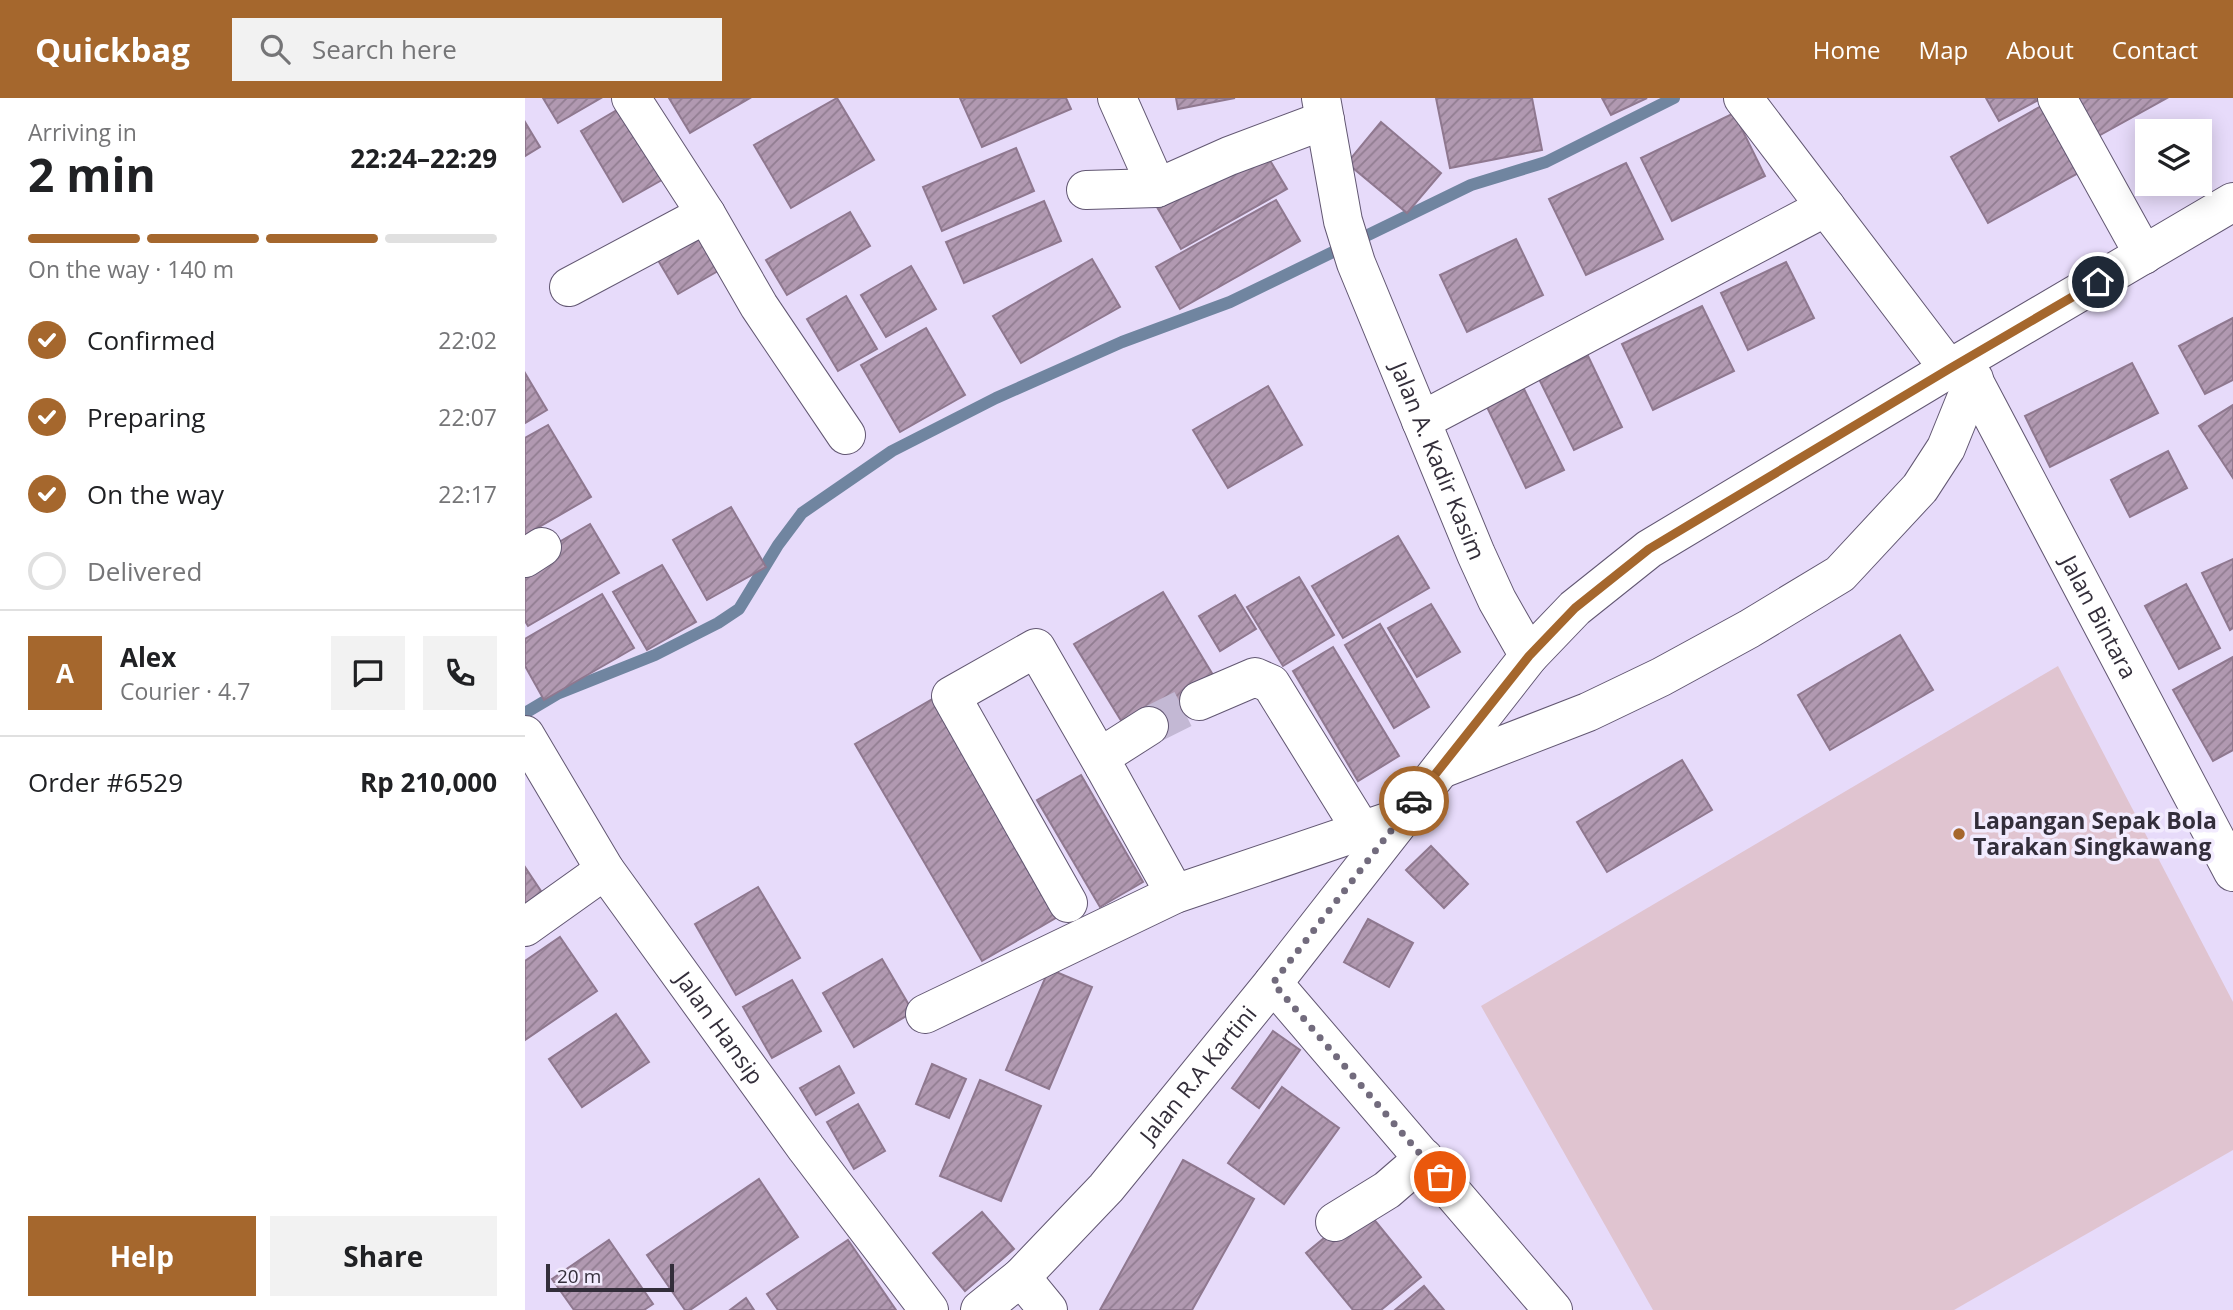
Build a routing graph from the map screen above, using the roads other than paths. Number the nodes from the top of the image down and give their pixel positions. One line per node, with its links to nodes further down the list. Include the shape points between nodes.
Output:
1 (631, 98): 10 (street)
2 (1117, 98): 6 (street)
3 (1743, 98): 9 (street, Jalan Bintara)
4 (2057, 98): 11 (street)
5 (1323, 109): 6 (street); 14 (street, Jalan A. Kadir Kasim, via 1343,221 1356,263)
6 (1157, 188): 7 (street)
7 (1086, 190)
8 (2233, 202): 11 (street, Jalan R.A Kartini)
9 (1826, 207): 13 (street, Jalan Bintara); 14 (street)
10 (706, 214): 12 (street); 15 (street, via 759,306)
11 (2144, 255): 13 (street, Jalan R.A Kartini)
12 (569, 287)
13 (1962, 370): 16 (street, Jalan R.A Kartini, via 1649,549 1575,608); 21 (street, via 1946,448 1920,488 1840,573 1661,677 1588,712); 25 (street, Jalan Bintara)
14 (1420, 421): 16 (street, Jalan A. Kadir Kasim, via 1497,600)
15 (846, 435)
16 (1529, 656): 21 (street, Jalan R.A Kartini)
17 (1199, 701): 23 (street, via 1255,677 1271,684)
18 (1149, 726): 20 (street, via 1105,754)
19 (525, 735): 24 (street, Jalan Hansip)
20 (1104, 766): 26 (street); 27 (street, via 1036,648 951,696)
21 (1439, 769): 22 (street, Jalan R.A Kartini)
22 (1402, 817): 23 (street); 29 (street, Jalan R.A Kartini)
23 (1362, 831): 26 (street)
24 (605, 870): 28 (street); 34 (street, Jalan Hansip)
25 (2233, 872)
26 (1175, 894): 30 (street)
27 (1068, 903)
28 (525, 927)
29 (1273, 983): 31 (street); 33 (street, Jalan R.A Kartini, via 1106,1188)
30 (925, 1014)
31 (1424, 1158): 32 (street, via 1387,1190); 37 (street)
32 (1335, 1222)
33 (1021, 1278): 35 (street, Jalan R.A Kartini); 36 (street)
34 (929, 1310)
35 (980, 1310)
36 (1048, 1310)
37 (1553, 1310)

